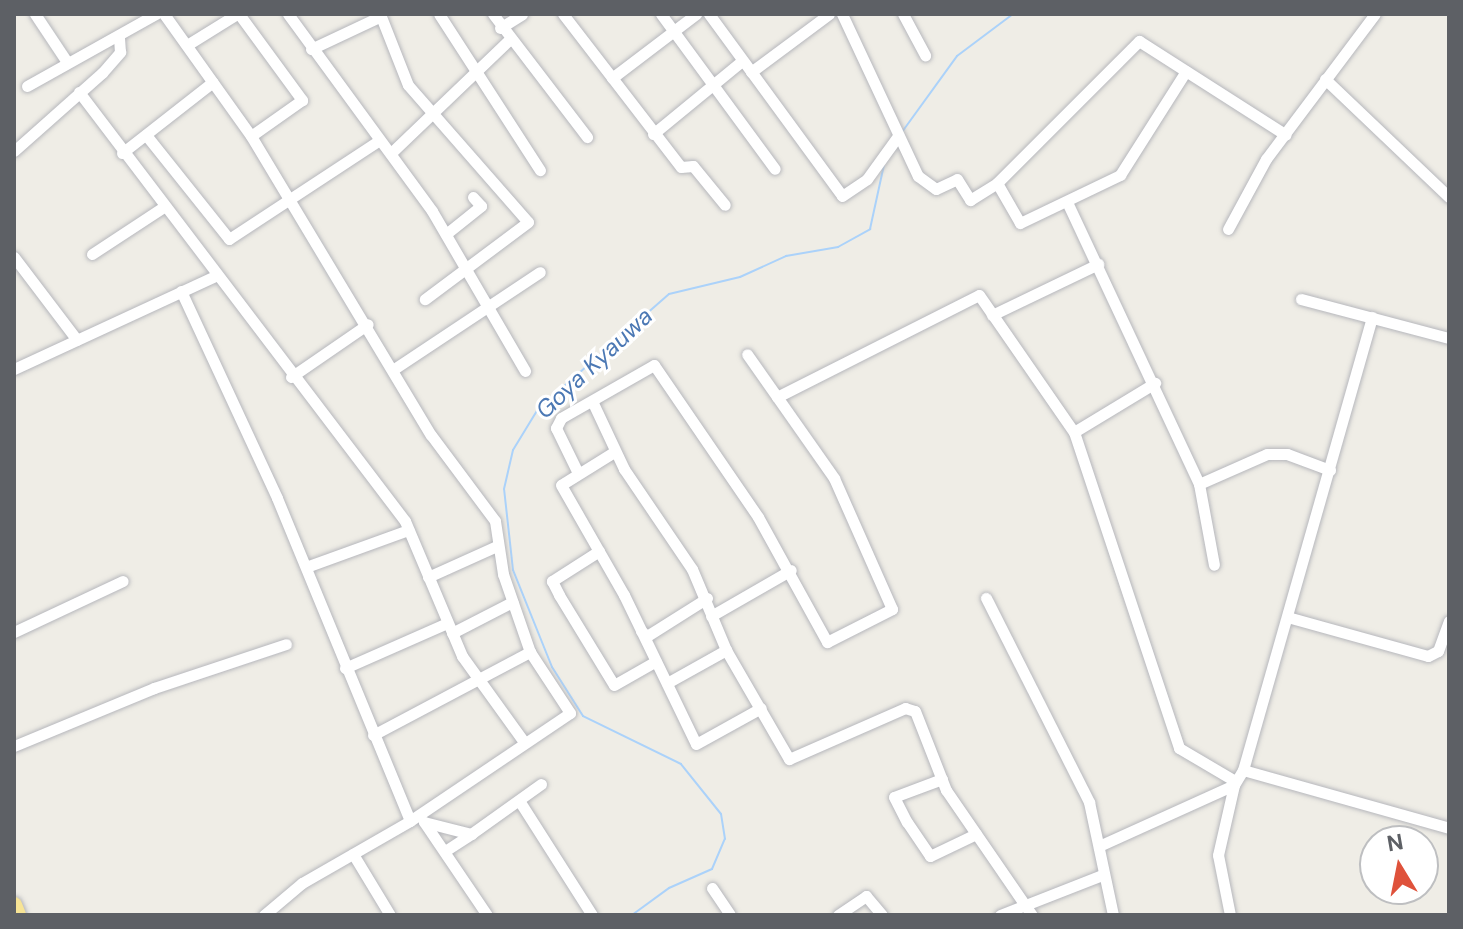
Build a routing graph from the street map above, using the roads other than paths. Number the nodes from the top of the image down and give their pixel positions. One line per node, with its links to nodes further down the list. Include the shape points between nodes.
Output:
1 (35, 14): 26 (street)
2 (156, 14): 20 (street)
3 (164, 14): 22 (street)
4 (238, 14): 22 (street); 40 (street, via 302,100)
5 (288, 14): 23 (street)
6 (439, 14): 29 (street)
7 (493, 14): 18 (street)
8 (522, 14): 18 (street)
9 (563, 14): 30 (street)
10 (661, 14): 19 (street)
11 (696, 14): 19 (street)
12 (709, 14): 25 (street)
13 (829, 14): 28 (street)
14 (842, 14): 41 (street)
15 (903, 14): 24 (street)
16 (1375, 14): 31 (street)
17 (381, 15): 23 (street); 36 (street, via 408,85)
18 (500, 28): 21 (street)
19 (674, 32): 30 (street); 34 (street)
20 (119, 38): 26 (street); 35 (street, via 120,52)
21 (509, 40): 29 (street); 42 (street)
22 (187, 45): 32 (street)
23 (311, 49): 43 (street)
24 (925, 55)
25 (742, 61): 28 (street); 34 (street)
26 (67, 62): 33 (street)
27 (1186, 71): 39 (street); 49 (street, via 1139,41); 53 (street, via 1120,175)
28 (751, 72): 41 (street, via 842,196 867,179)
29 (474, 73): 36 (street); 48 (street)
30 (612, 78): 37 (street)
31 (1325, 79): 39 (street); 51 (street)
32 (213, 82): 38 (street); 40 (street)
33 (27, 86)
34 (712, 91): 37 (street); 47 (street)
35 (79, 92): 44 (street); 45 (street)
36 (433, 114): 46 (street); 61 (street, via 528,222)
37 (653, 134): 54 (street, via 681,167 693,166)
38 (146, 135): 45 (street); 52 (street, via 225,238)
39 (1286, 135): 56 (street, via 1237,204)
40 (251, 136): 52 (street)
41 (898, 136): 49 (street, via 918,176 936,189 957,179 970,200)
42 (587, 137)
43 (378, 141): 46 (street); 52 (street)
44 (14, 151)
45 (122, 153): 55 (street)
46 (391, 153): 57 (street)
47 (775, 169)
48 (540, 170)
49 (997, 183): 53 (street, via 1020,223)
50 (473, 197): 57 (street, via 481,206)
51 (1449, 197)
52 (291, 200): 70 (street)
53 (1067, 202): 60 (street)
54 (725, 205)
55 (162, 208): 58 (street); 63 (street)
56 (1228, 229)
57 (446, 234): 61 (street)
58 (92, 254)
59 (14, 257): 72 (street)
60 (1098, 264): 68 (street); 78 (street)
61 (468, 270): 65 (street); 67 (street)
62 (540, 272): 67 (street)
63 (215, 276): 64 (street); 77 (street)
64 (181, 291): 72 (street); 90 (street)
65 (425, 299)
66 (1301, 299): 69 (street)
67 (489, 310): 75 (street); 76 (street)
68 (992, 315): 79 (street, via 979,295 968,298); 81 (street)
69 (1372, 317): 71 (street); 83 (street)
70 (368, 324): 75 (street); 77 (street)
71 (1449, 338)
72 (77, 340): 74 (street)
73 (747, 354): 79 (street)
74 (14, 369)
75 (394, 369): 87 (street, via 431,435 495,521)
76 (525, 371)
77 (291, 377): 86 (street)
78 (1155, 383): 81 (street); 85 (street)
79 (777, 397): 91 (street, via 834,478 895,605 827,642)
80 (593, 403): 82 (street); 84 (street, via 561,418 556,428); 91 (street, via 654,365)
81 (1074, 432): 116 (street, via 1179,748)
82 (614, 452): 84 (street); 94 (street)
83 (1330, 470): 85 (street, via 1287,454 1267,454); 98 (street)
84 (577, 471): 88 (street, via 561,485)
85 (1199, 484): 89 (street)
86 (408, 530): 90 (street); 92 (street)
87 (497, 546): 92 (street); 96 (street)
88 (599, 551): 101 (street); 106 (street, via 552,581 559,595 614,685)
89 (1214, 565)
90 (306, 567): 107 (street)
91 (791, 570): 97 (street)
92 (428, 577): 100 (street)
93 (123, 581): 102 (street)
94 (707, 598): 97 (street); 101 (street, via 647,636)
95 (986, 598): 123 (street, via 1089,802)
96 (512, 602): 100 (street); 105 (street)
97 (711, 616): 104 (street)
98 (1291, 618): 99 (street, via 1428,656 1438,651); 114 (street)
99 (1449, 621)
100 (449, 628): 107 (street); 108 (street)
101 (640, 630): 106 (street)
102 (14, 632)
103 (286, 644): 113 (street, via 154,688)
104 (726, 650): 109 (street); 110 (street)
105 (530, 652): 108 (street); 112 (street, via 570,713)
106 (656, 661): 109 (street)
107 (345, 668): 111 (street)
108 (477, 683): 111 (street); 112 (street)
109 (667, 683): 110 (street, via 696,744)
110 (761, 708): 115 (street, via 793,760 909,707)
111 (373, 735): 119 (street)
112 (524, 742): 119 (street)
113 (14, 746)
114 (1243, 770): 116 (street); 120 (street)
115 (942, 779): 122 (street); 122 (street, via 894,797 907,822 930,856)
116 (1234, 783): 123 (street); 141 (street, via 1218,855)
117 (541, 784): 118 (street)
118 (520, 802): 121 (street); 134 (street)
119 (418, 819): 121 (street); 124 (street); 125 (street)
120 (1449, 828)
121 (471, 834): 124 (street)
122 (976, 834): 128 (street)
123 (1099, 846): 126 (street)
124 (445, 851): 133 (street)
125 (353, 854): 130 (street); 132 (street)
126 (1102, 875): 128 (street); 140 (street)
127 (712, 888): 135 (street)
128 (1023, 902): 138 (street); 139 (street)
129 (14, 905): 131 (highway)
130 (272, 912)
131 (18, 915)
132 (390, 915)
133 (487, 915)
134 (592, 915)
135 (730, 915)
136 (838, 915): 137 (street, via 866,896)
137 (882, 915)
138 (1000, 915)
139 (1032, 915)
140 (1113, 915)
141 (1230, 915)

